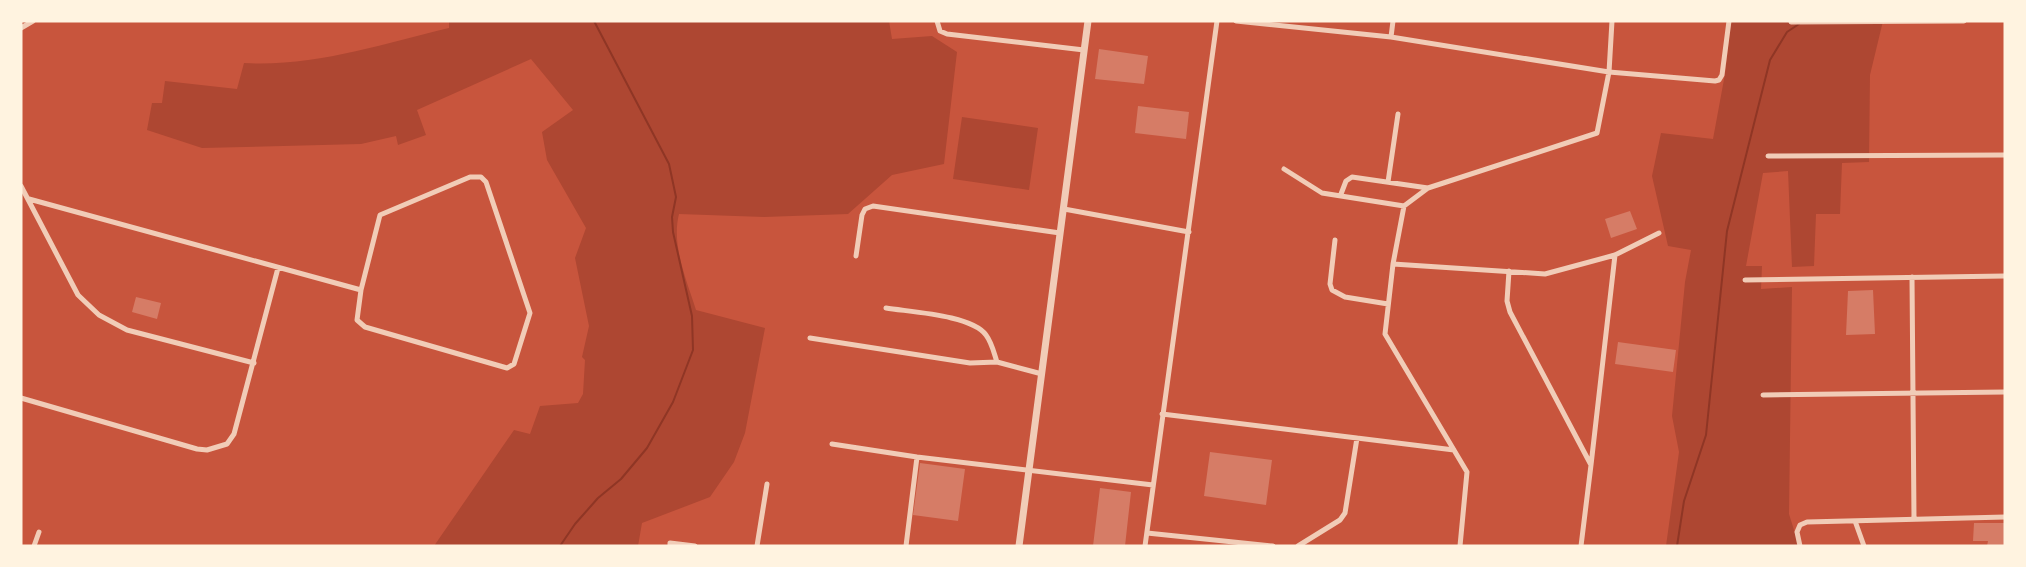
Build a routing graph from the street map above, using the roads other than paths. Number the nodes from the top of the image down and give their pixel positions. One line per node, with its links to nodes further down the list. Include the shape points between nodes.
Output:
1 (33, 21): 12 (street)
2 (937, 21): 14 (street, via 940,31 947,34)
3 (1088, 21): 14 (street)
4 (1217, 21): 27 (street)
5 (1236, 21): 13 (street)
6 (1393, 21): 13 (street)
7 (1612, 21): 15 (street)
8 (1729, 21): 15 (street, via 1719,80)
9 (1882, 21): 10 (street); 11 (street)
10 (1964, 21)
11 (1791, 22)
12 (21, 28)
13 (1391, 37): 15 (street)
14 (1084, 50): 26 (street)
15 (1609, 72): 22 (street, via 1597,133)
16 (1398, 114): 20 (street)
17 (2005, 155): 18 (street)
18 (1768, 156)
19 (1284, 169): 23 (street, via 1322,193)
20 (1388, 182): 22 (street); 23 (street, via 1352,177)
21 (21, 186): 24 (street)
22 (1428, 188): 25 (street)
23 (1341, 194): 25 (street)
24 (29, 199): 34 (street); 44 (street, via 78,295 99,315 127,330)
25 (1404, 206): 33 (street)
26 (1064, 209): 27 (street); 29 (street)
27 (1189, 232): 50 (street)
28 (1659, 233): 31 (street)
29 (1060, 234): 32 (street, via 873,206 862,215); 45 (street)
30 (1335, 240): 40 (street, via 1332,290 1345,297)
31 (1615, 255): 35 (street, via 1545,274); 55 (street)
32 (856, 256)
33 (1393, 264): 35 (street); 40 (street)
34 (278, 268): 39 (street); 44 (street)
35 (1509, 271): 55 (street, via 1510,312)
36 (2005, 276): 37 (street)
37 (1912, 277): 38 (street); 47 (street)
38 (1745, 280)
39 (361, 290): 39 (street, via 382,213 470,177 481,177 486,182 530,316 514,364 507,368 361,325 356,316)
40 (1388, 304): 53 (street, via 1385,334)
41 (886, 308): 43 (street, via 978,327 990,341)
42 (810, 338): 43 (street, via 970,363)
43 (997, 362): 45 (street)
44 (254, 363): 49 (street, via 234,434 218,449 197,449)
45 (1042, 374): 56 (street)
46 (2005, 392): 47 (street)
47 (1913, 393): 48 (street); 60 (street)
48 (1763, 394)
49 (21, 398)
50 (1162, 414): 51 (street); 58 (street)
51 (1357, 438): 53 (street); 72 (street, via 1345,513)
52 (832, 444): 54 (street)
53 (1454, 450): 73 (street, via 1467,472)
54 (917, 458): 56 (street); 68 (street)
55 (1591, 465): 74 (street)
56 (1028, 470): 58 (street); 69 (street)
57 (767, 484): 67 (street)
58 (1153, 485): 63 (street)
59 (2005, 517): 60 (street)
60 (1914, 518): 61 (street)
61 (1855, 521): 75 (street, via 1800,525); 76 (street)
62 (39, 532): 64 (street)
63 (1147, 533): 70 (street); 71 (street)
64 (34, 546)
65 (670, 546): 66 (street)
66 (695, 546)
67 (757, 546)
68 (906, 546)
69 (1018, 546)
70 (1145, 546)
71 (1273, 546)
72 (1298, 546)
73 (1460, 546)
74 (1581, 546)
75 (1800, 546)
76 (1864, 546)

